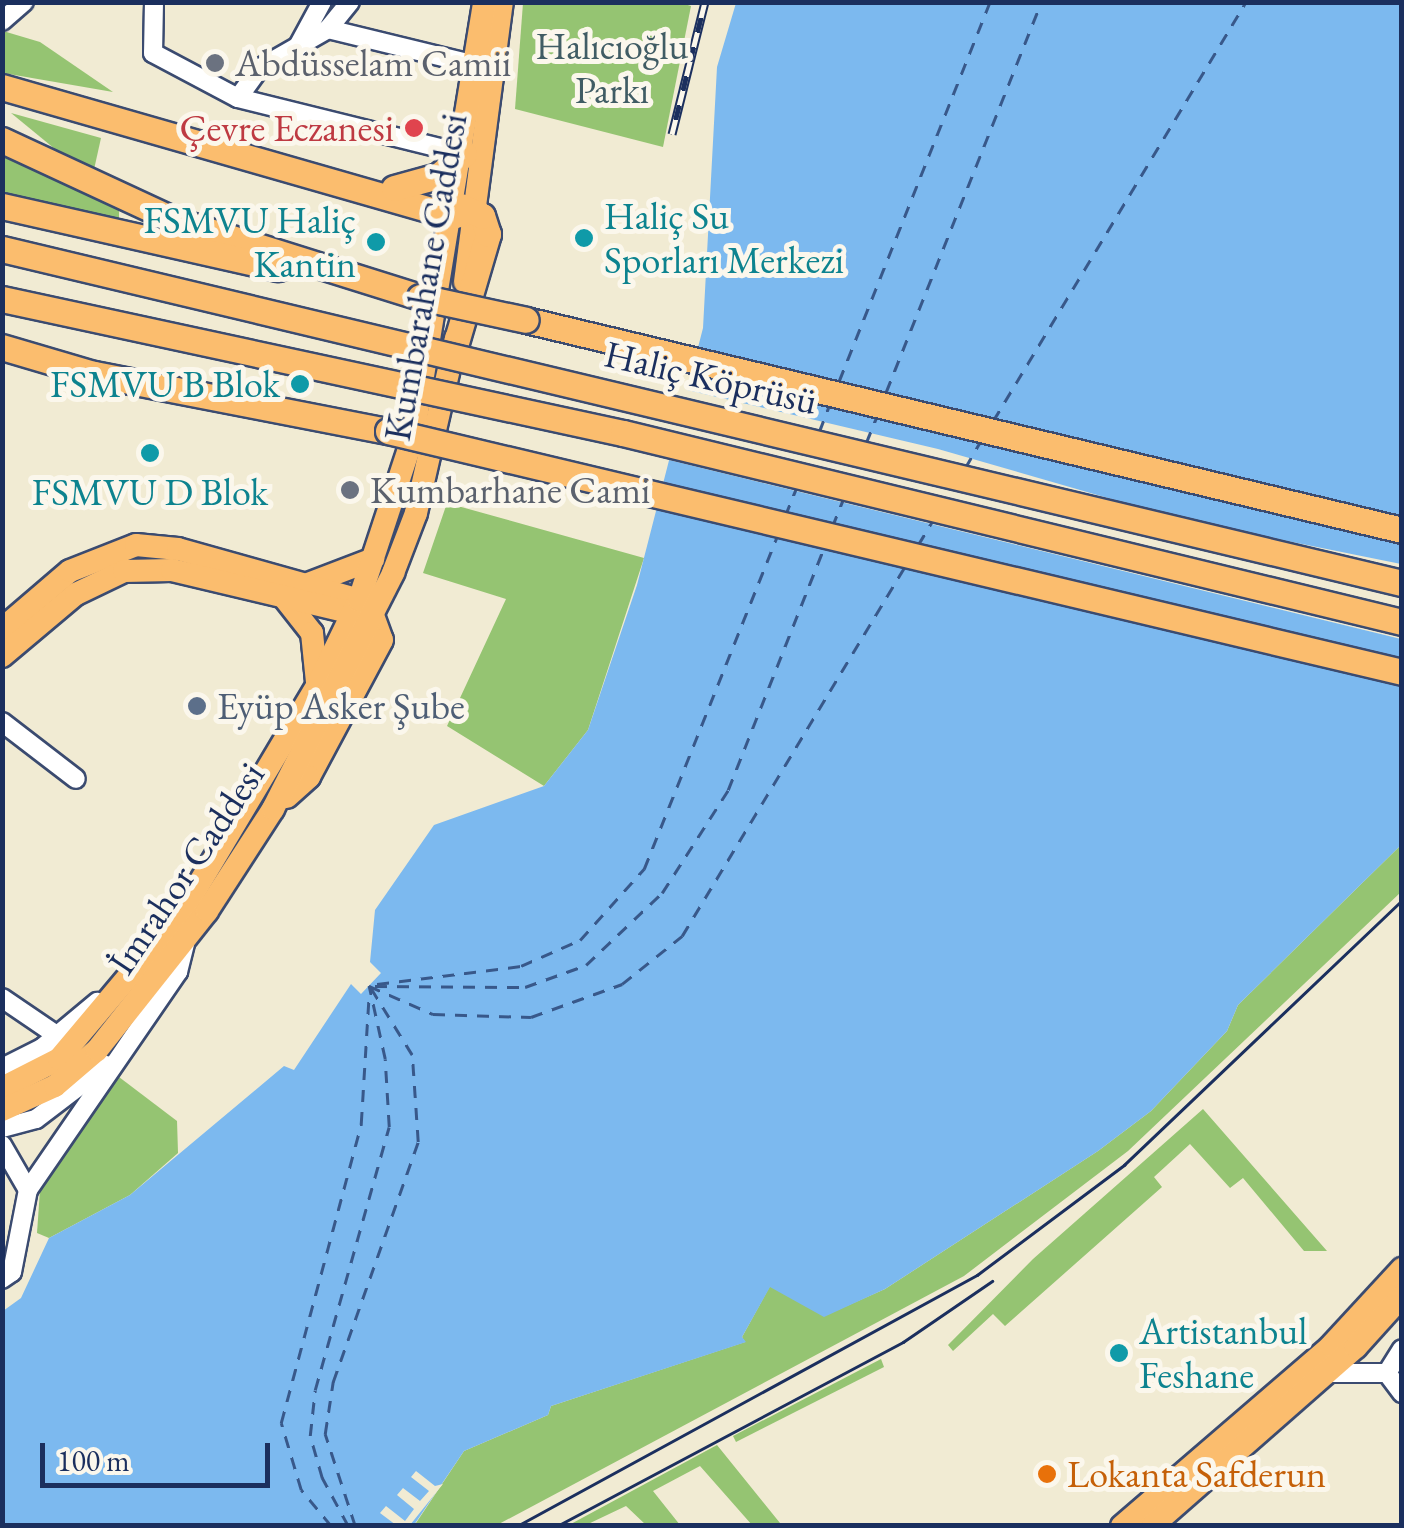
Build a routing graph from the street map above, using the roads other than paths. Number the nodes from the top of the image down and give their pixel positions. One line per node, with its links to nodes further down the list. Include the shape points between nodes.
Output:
1 (24, 2): 7 (street)
2 (154, 2): 12 (street, via 153,54)
3 (322, 2): 9 (street)
4 (350, 2): 8 (street)
5 (484, 2): 10 (main road, Kumbarahane Caddesi)
6 (502, 2): 18 (main road, Kumbarahane Caddesi)
7 (2, 21)
8 (328, 29): 9 (street); 10 (street)
9 (297, 48): 12 (street, via 260,68)
10 (476, 65): 15 (main road, Kumbarahane Caddesi)
11 (2, 88): 13 (highway)
12 (238, 98): 15 (street)
13 (158, 128): 16 (highway); 18 (highway)
14 (2, 140): 20 (highway, via 174,220)
15 (464, 154): 16 (highway, via 438,176); 18 (main road, Kumbarahane Caddesi)
16 (394, 188): 18 (highway)
17 (2, 206): 20 (highway)
18 (461, 210): 22 (highway, via 486,221 488,234); 27 (main road, Kumbarahane Caddesi, via 413,437)
19 (2, 250): 28 (highway, Haliç Köprüsü, bridge)
20 (420, 298): 26 (highway, bridge)
21 (2, 300): 32 (highway, Haliç Köprüsü, bridge, via 623,433)
22 (455, 346): 31 (main road, Kumbarahane Caddesi, via 416,513)
23 (2, 348): 25 (highway)
24 (2, 363): 25 (highway)
25 (94, 374): 35 (highway, bridge, via 481,449)
26 (1402, 530)
27 (374, 558): 29 (main road); 31 (main road, Kumbarahane Caddesi)
28 (1402, 583)
29 (308, 584): 31 (main road); 33 (main road, via 178,549 136,546 81,564)
30 (286, 600): 31 (main road); 34 (main road, via 172,570 124,570 76,594); 36 (main road, via 312,632)
31 (361, 610): 36 (main road, İmrahor Caddesi); 39 (main road, İmrahor Caddesi, via 382,640 373,659 309,776 273,809)
32 (1402, 622)
33 (2, 629)
34 (2, 656)
35 (1402, 672)
36 (318, 684): 40 (main road, İmrahor Caddesi, via 234,829)
37 (2, 722): 38 (street)
38 (76, 779)
39 (186, 940): 43 (street, via 178,972); 46 (main road, İmrahor Caddesi, via 76,1072)
40 (146, 959): 42 (street); 45 (main road, İmrahor Caddesi, via 59,1059)
41 (2, 998): 42 (street)
42 (58, 1036): 44 (street)
43 (126, 1046): 47 (street, via 78,1092 36,1119); 49 (street)
44 (2, 1068)
45 (2, 1088)
46 (2, 1110)
47 (2, 1128)
48 (2, 1144): 49 (street)
49 (28, 1190): 51 (street, via 12,1272)
50 (1402, 1269): 57 (main road, via 1331,1346)
51 (2, 1279)
52 (1402, 1296): 55 (main road)
53 (1402, 1349): 54 (street)
54 (1394, 1366): 55 (street); 56 (street)
55 (1326, 1373): 58 (main road)
56 (1402, 1393)
57 (1122, 1526)
58 (1152, 1526)

